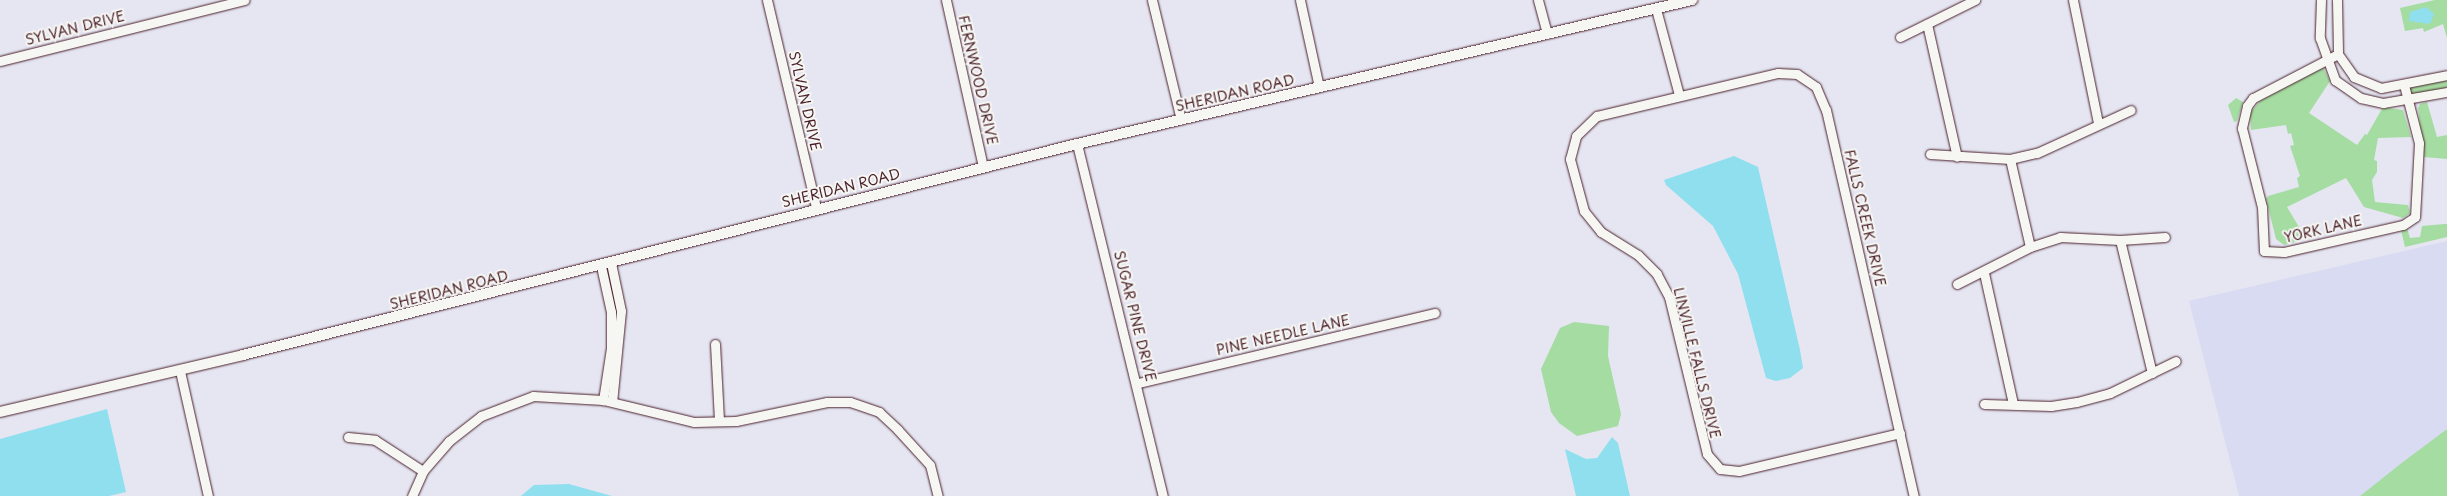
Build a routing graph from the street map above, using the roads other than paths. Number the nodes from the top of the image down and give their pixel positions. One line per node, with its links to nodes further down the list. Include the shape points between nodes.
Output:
1 (244, 0): 17 (street, SYLVAN DRIVE)
2 (767, 0): 33 (street, SYLVAN DRIVE)
3 (946, 0): 32 (street, FERNWOOD DRIVE)
4 (1152, 0): 26 (street)
5 (1300, 0): 21 (street)
6 (1538, 0): 14 (street)
7 (1692, 0): 12 (street, SHERIDAN ROAD)
8 (1975, 0): 13 (street)
9 (2072, 0): 27 (street)
10 (2321, 0): 18 (street, via 2320,38)
11 (2337, 0): 16 (street)
12 (1656, 9): 14 (street, SHERIDAN ROAD); 23 (street)
13 (1927, 24): 15 (street); 30 (street)
14 (1547, 34): 21 (street, SHERIDAN ROAD)
15 (1900, 37)
16 (2338, 54): 18 (street, YORK LANE); 20 (street, via 2354,77 2381,88)
17 (0, 60)
18 (2326, 60): 24 (street, via 2335,80 2360,98 2383,103); 24 (street, YORK LANE, via 2254,98 2244,116 2244,141 2262,207 2264,251 2275,254 2303,248 2403,225 2415,217 2419,143)
19 (2447, 75): 20 (street)
20 (2404, 85): 24 (street, YORK LANE)
21 (1320, 87): 26 (street, SHERIDAN ROAD)
22 (2447, 92): 24 (street)
23 (1679, 95): 51 (street, FALLS CREEK DRIVE, via 1778,73 1797,74 1816,87 1826,110); 51 (street, LINVILLE FALLS DRIVE, via 1597,116 1576,136 1570,159 1584,211 1601,232 1638,255 1657,274 1669,297 1706,454 1720,469 1739,471)
24 (2408, 102)
25 (2131, 110): 27 (street)
26 (1181, 120): 28 (street, SHERIDAN ROAD)
27 (2098, 123): 31 (street, via 2037,153)
28 (1077, 144): 32 (street, SHERIDAN ROAD); 45 (street, SUGAR PINE DRIVE)
29 (1930, 154): 30 (street)
30 (1957, 157): 31 (street)
31 (2010, 159): 36 (street)
32 (983, 167): 33 (street, SHERIDAN ROAD)
33 (816, 207): 37 (street, SHERIDAN ROAD)
34 (2165, 237): 35 (street)
35 (2120, 240): 36 (street, via 2060,238); 44 (street)
36 (2030, 248): 38 (street)
37 (606, 264): 43 (street, SHERIDAN ROAD); 46 (street, via 611,312)
38 (1984, 273): 39 (street); 48 (street)
39 (1957, 284)
40 (1435, 313): 45 (street, PINE NEEDLE LANE)
41 (715, 344): 50 (street)
42 (2176, 361): 44 (street)
43 (180, 371): 49 (street, SHERIDAN ROAD); 54 (street)
44 (2152, 373): 48 (street, via 2110,393 2077,402 2051,406)
45 (1138, 383): 57 (street, SUGAR PINE DRIVE)
46 (607, 401): 50 (street, via 694,422); 53 (street, via 533,396 481,416 449,441)
47 (1984, 404): 48 (street)
48 (2013, 404)
49 (0, 412)
50 (719, 421): 56 (street, via 736,421 828,402 850,402 879,412 930,465)
51 (1900, 433): 58 (street, FALLS CREEK DRIVE)
52 (348, 437): 53 (street, via 375,440)
53 (423, 471): 55 (street)
54 (208, 496)
55 (412, 496)
56 (938, 496)
57 (1163, 496)
58 (1914, 496)

